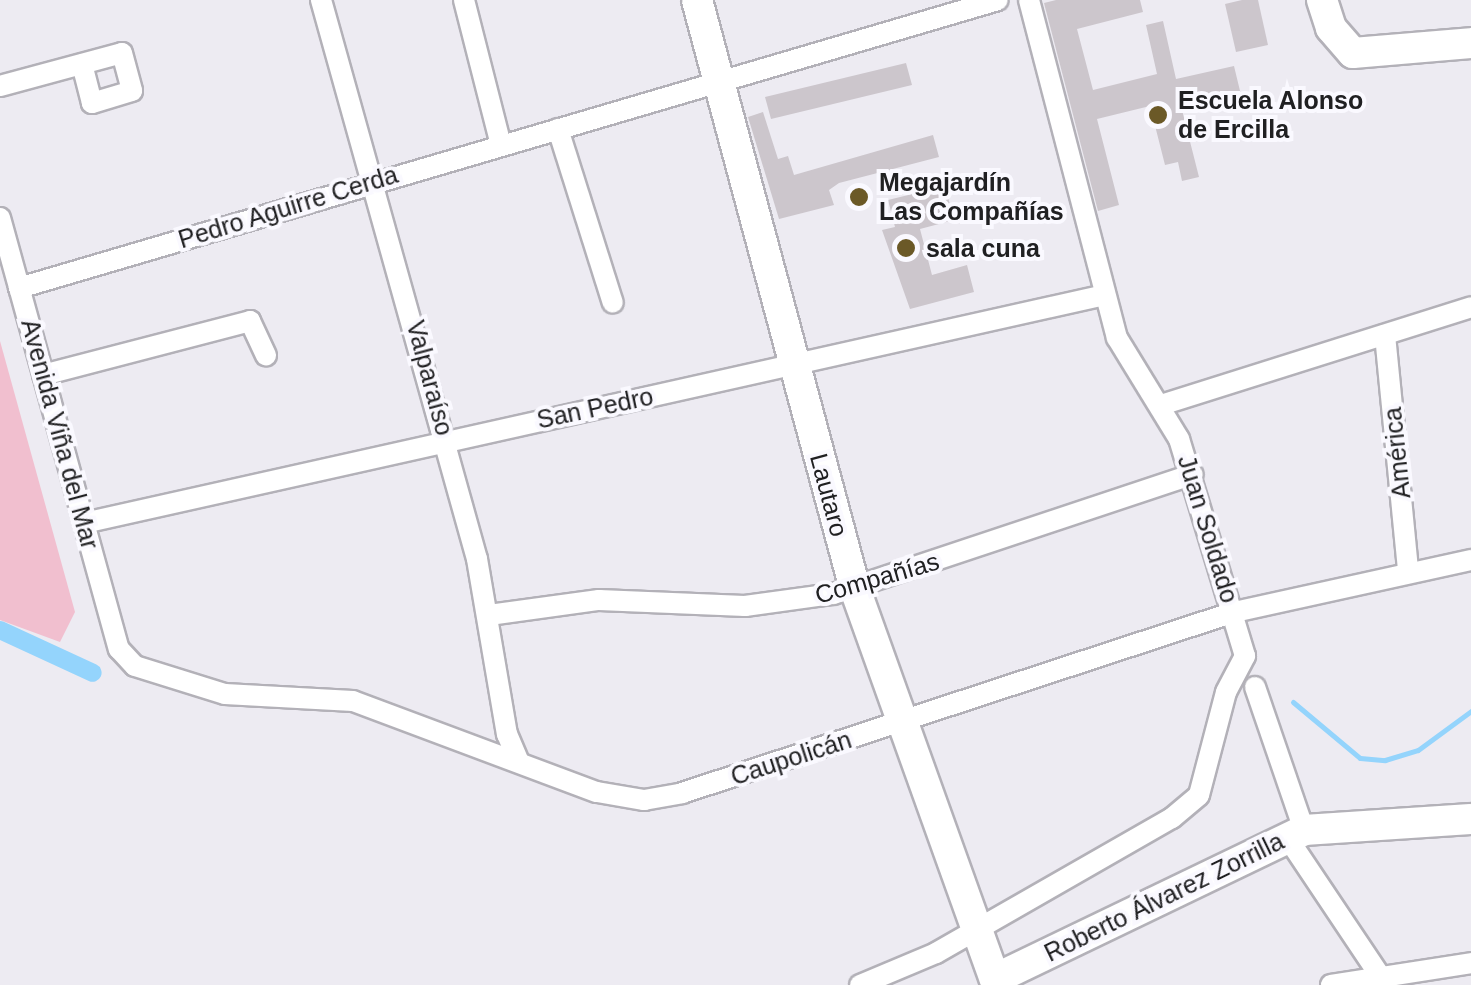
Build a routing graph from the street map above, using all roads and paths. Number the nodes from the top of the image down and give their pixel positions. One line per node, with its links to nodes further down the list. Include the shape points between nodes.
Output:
1 (322, 0): 13 (street, Valparaíso)
2 (464, 0): 12 (street)
3 (697, 0): 9 (street, Lautaro)
4 (998, 0): 9 (street, Pedro Aguirre Cerda)
5 (1029, 0): 16 (street, Juan Soldado)
6 (1322, 0): 7 (street, via 1331,28 1354,52)
7 (1471, 43)
8 (82, 64): 10 (street)
9 (715, 85): 11 (street, Pedro Aguirre Cerda); 21 (street, Lautaro)
10 (0, 86)
11 (558, 129): 12 (street, Pedro Aguirre Cerda); 17 (street)
12 (500, 145): 13 (street, Pedro Aguirre Cerda)
13 (374, 181): 15 (street, Pedro Aguirre Cerda); 24 (street, Valparaíso)
14 (0, 218): 15 (street, Avenida Viña del Mar)
15 (19, 288): 22 (street, Avenida Viña del Mar)
16 (1105, 295): 21 (street, San Pedro); 23 (street, Juan Soldado, via 1126,357)
17 (614, 302)
18 (1471, 307): 19 (street)
19 (1385, 335): 23 (street); 28 (street, América)
20 (266, 356): 22 (street, via 250,320)
21 (794, 364): 24 (street, San Pedro); 29 (street, Lautaro)
22 (43, 374): 26 (street, Avenida Viña del Mar)
23 (1161, 406): 25 (street, Juan Soldado)
24 (446, 442): 26 (street, San Pedro); 31 (street, Valparaíso)
25 (1192, 474): 29 (street, Compañías); 30 (street, Juan Soldado)
26 (84, 523): 32 (street, Avenida Viña del Mar)
27 (1471, 560): 28 (street, Caupolicán)
28 (1408, 570): 30 (street, Caupolicán)
29 (855, 589): 31 (street, Compañías, via 775,604 599,600); 34 (street, Lautaro)
30 (1234, 612): 34 (street, Caupolicán); 38 (street, Juan Soldado, via 1245,656 1226,692 1199,795 1172,818)
31 (490, 615): 35 (street, Valparaíso, via 507,734)
32 (119, 649): 35 (street, Caupolicán, via 157,677 225,694 353,701)
33 (1255, 687): 37 (street)
34 (898, 722): 35 (street, Caupolicán, via 644,800 544,777); 38 (street, Lautaro)
35 (518, 760)
36 (1471, 818): 37 (street, Roberto Álvarez Zorrilla)
37 (1296, 833): 40 (street); 41 (street, Roberto Álvarez Zorrilla)
38 (973, 927): 41 (street, Lautaro); 42 (street, via 936,953)
39 (1471, 962): 40 (street)
40 (1384, 980): 43 (street)
41 (991, 983)
42 (860, 985)
43 (1332, 985)

